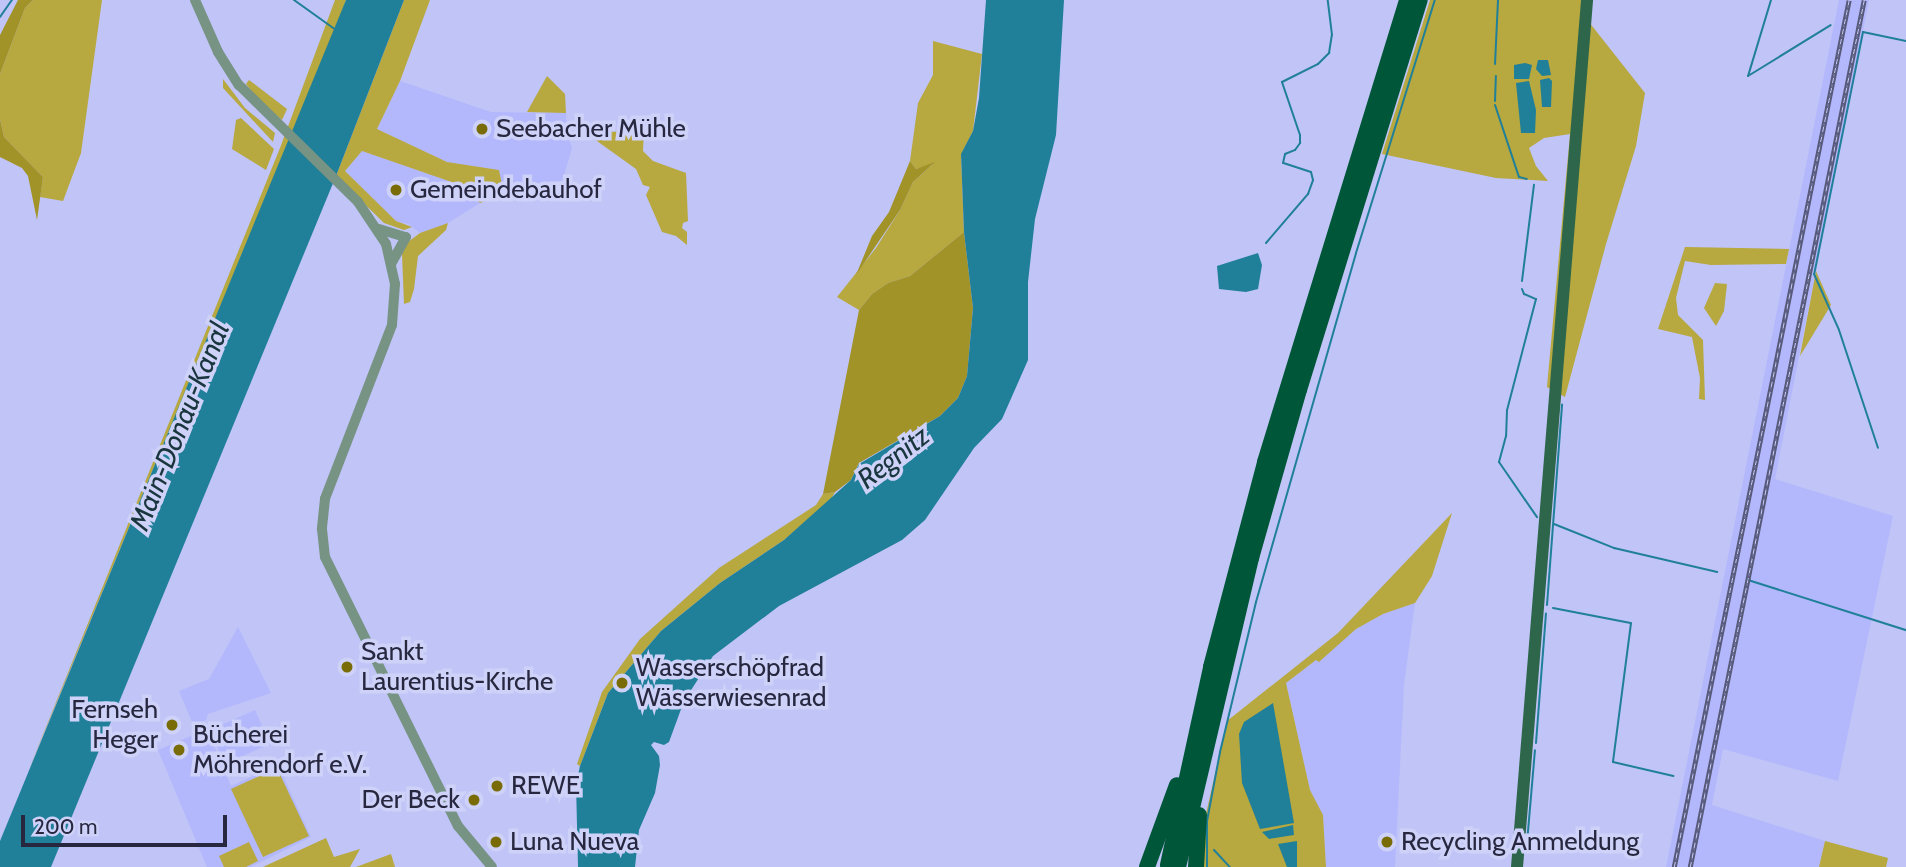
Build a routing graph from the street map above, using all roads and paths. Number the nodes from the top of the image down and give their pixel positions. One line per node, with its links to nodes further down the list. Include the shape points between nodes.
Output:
1 (195, 0): 5 (street, via 230,73 247,95 358,202)
2 (1407, 0): 7 (highway, via 1265,461)
3 (1420, 0): 7 (highway, via 1276,468)
4 (1587, 0): 13 (main road)
5 (379, 229): 6 (street); 6 (street, via 406,237)
6 (392, 262): 8 (street, via 392,325 329,486 323,545 329,569 458,826)
7 (1197, 753): 9 (highway); 10 (highway); 11 (highway); 12 (highway)
8 (492, 867)
9 (1147, 867)
10 (1167, 867)
11 (1178, 867)
12 (1196, 867)
13 (1517, 867)

